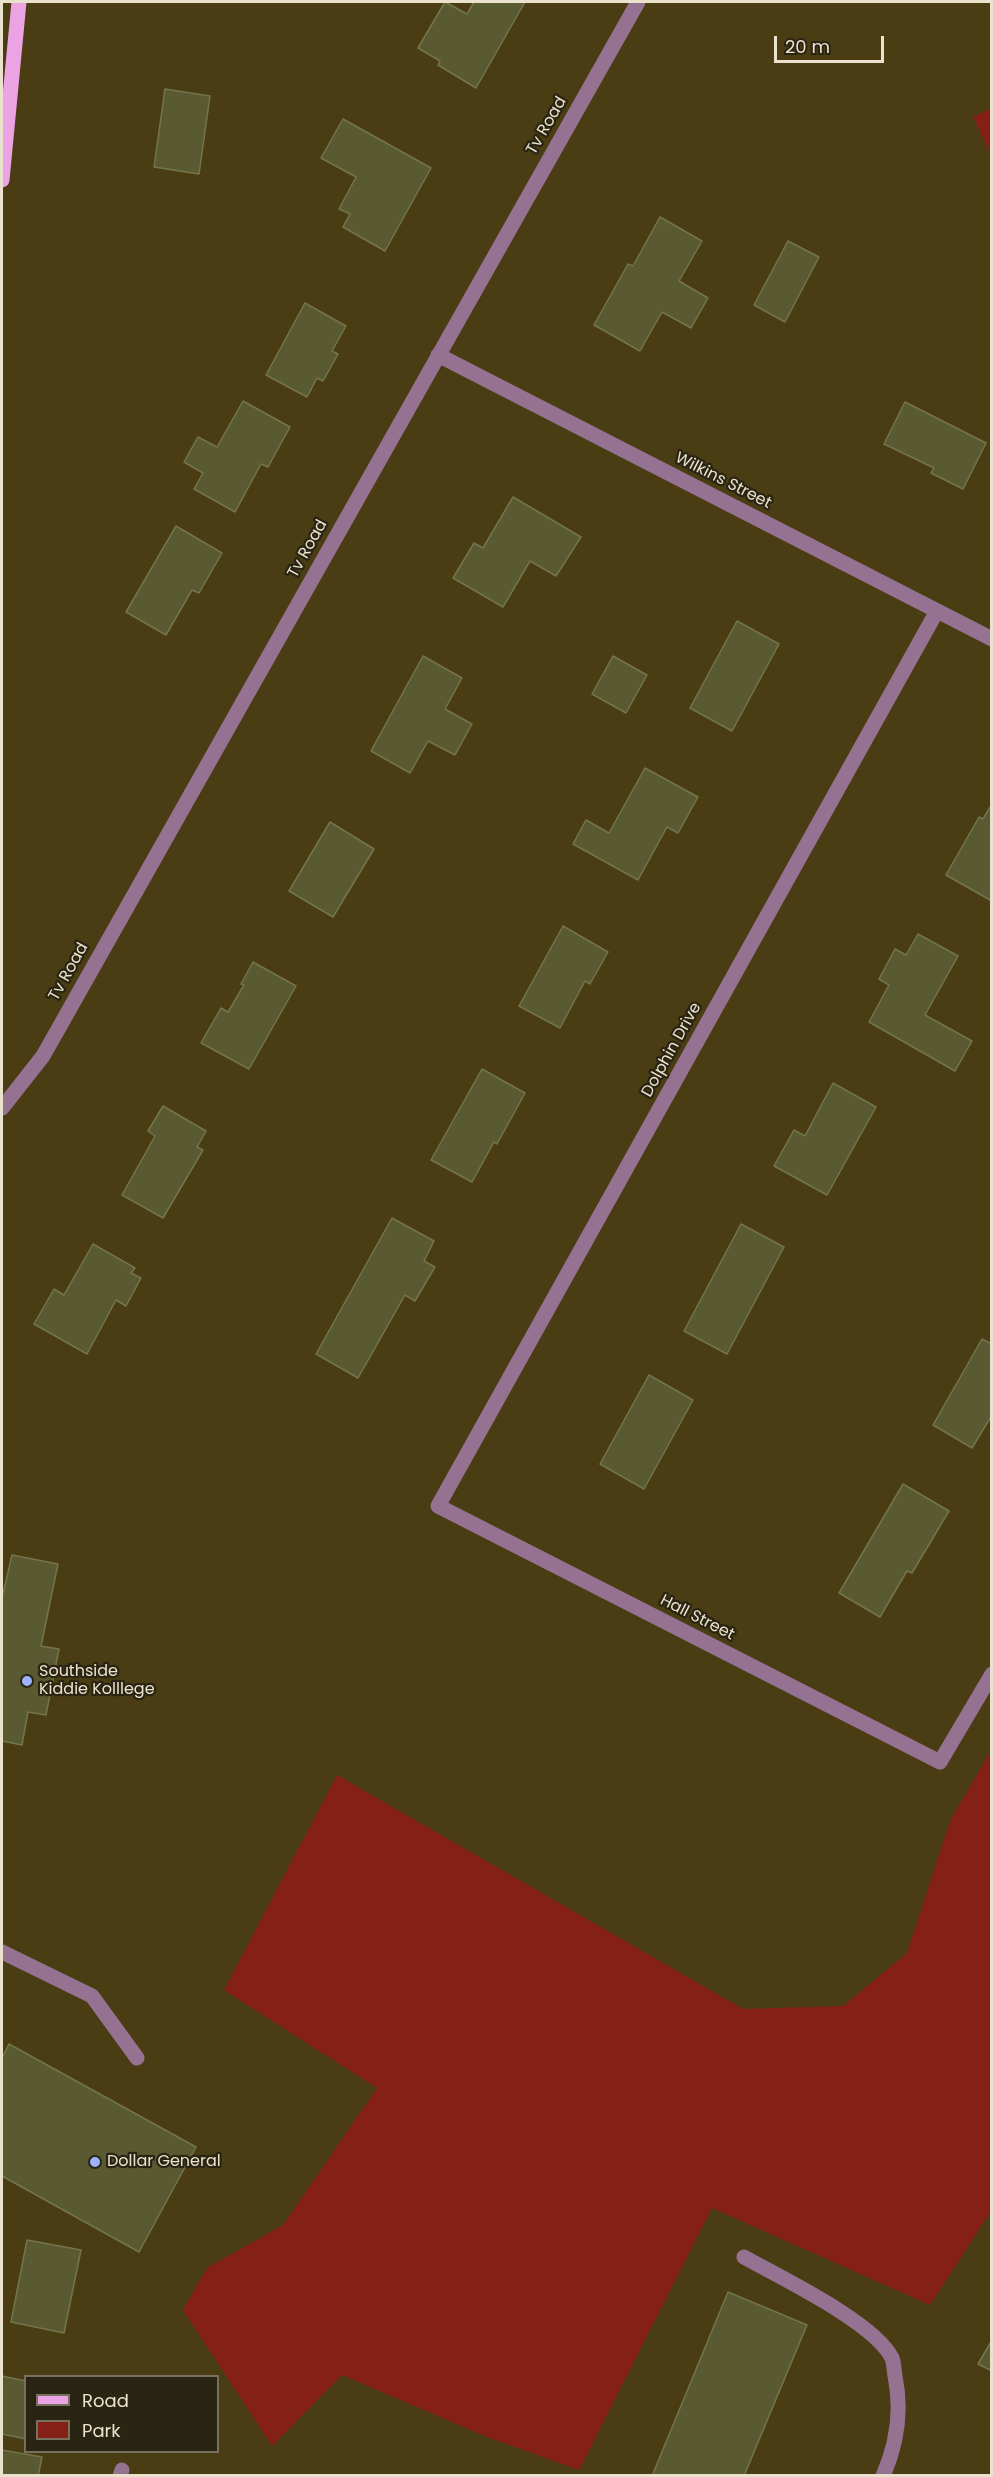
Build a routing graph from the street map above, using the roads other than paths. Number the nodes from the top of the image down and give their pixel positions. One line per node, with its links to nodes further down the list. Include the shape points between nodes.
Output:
1 (19, 2): 3 (main road)
2 (638, 2): 5 (street, Tv Road)
3 (4, 133): 4 (main road)
4 (2, 180)
5 (438, 356): 6 (street, Wilkins Street); 8 (street, Tv Road, via 43,1056)
6 (937, 611): 7 (street, Wilkins Street); 9 (street, Dolphin Drive)
7 (992, 639)
8 (2, 1108)
9 (438, 1506): 10 (street, Hall Street, via 940,1762)
10 (992, 1674)
11 (2, 1952): 12 (street, via 92,1995)
12 (137, 2058)
13 (744, 2257): 14 (street, via 846,2316 873,2335 892,2358 899,2420)
14 (883, 2475)

